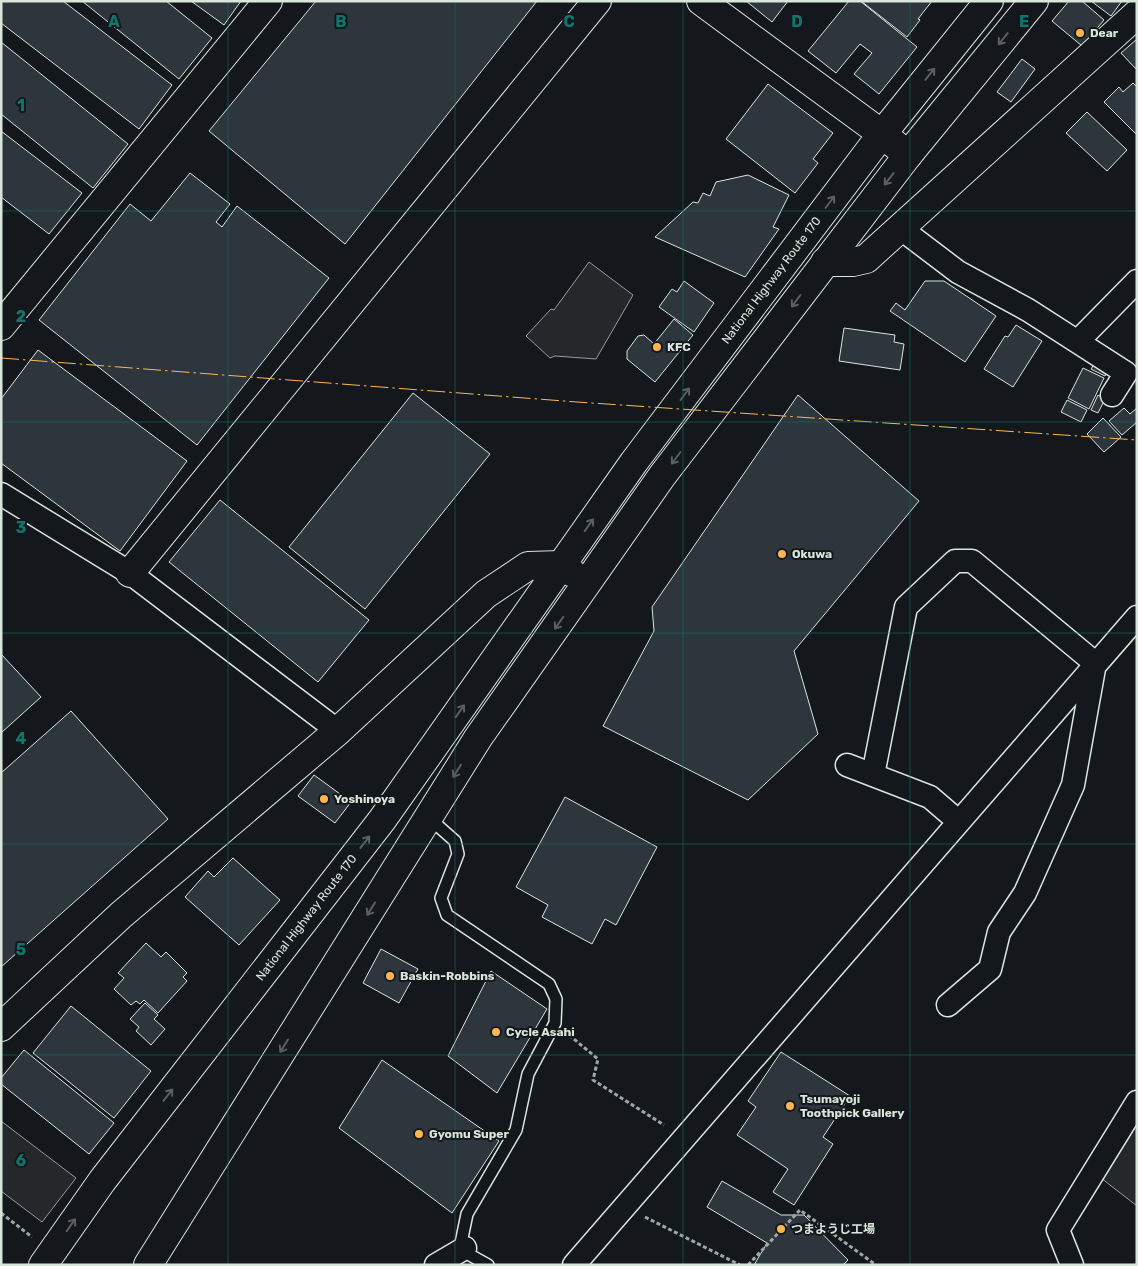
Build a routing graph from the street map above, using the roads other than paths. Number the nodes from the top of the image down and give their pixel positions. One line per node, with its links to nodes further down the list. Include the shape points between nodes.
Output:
1 (268, 1): 12 (main road)
2 (597, 1): 17 (main road)
3 (701, 1): 7 (main road)
4 (989, 1): 7 (main road, National Highway Route 170, one-way to 4)
5 (1034, 1): 8 (main road, one-way to 8)
6 (1137, 14): 9 (main road)
7 (882, 134): 8 (main road); 16 (main road, National Highway Route 170, one-way to 7, via 634,462)
8 (908, 155): 10 (main road, one-way to 10)
9 (900, 228): 10 (main road, via 866,259); 13 (street, via 958,272)
10 (825, 262): 18 (main road, one-way to 18, via 662,476)
11 (1137, 281): 13 (street)
12 (1, 326)
13 (1078, 341): 14 (street, via 1126,373)
14 (1112, 395)
15 (1, 494): 17 (street)
16 (561, 564): 18 (main road); 21 (main road, via 528,566 486,594); 30 (main road, National Highway Route 170, one-way to 16, via 108,1173 382,820)
17 (130, 573): 21 (street)
18 (587, 583): 24 (main road, one-way to 24, via 478,738)
19 (1137, 617): 20 (street)
20 (1095, 663): 23 (street, via 972,561 955,561 906,607); 25 (street); 26 (street, via 1073,785 1025,893 999,932 990,969)
21 (338, 731): 27 (main road, via 121,914)
22 (847, 765): 23 (street)
23 (873, 775): 25 (street, via 930,797)
24 (428, 817): 29 (lane, via 455,841 458,854 441,898 447,915 549,984 556,999 555,1023 528,1074 516,1130 468,1214 461,1243); 31 (main road, one-way to 31)
25 (958, 821): 34 (street)
26 (948, 1006)
27 (1, 1027)
28 (1137, 1102): 35 (street, via 1058,1230)
29 (465, 1248): 32 (street); 33 (lane, via 470,1255)
30 (43, 1265)
31 (148, 1265)
32 (436, 1265)
33 (488, 1265)
34 (574, 1265)
35 (1072, 1265)

